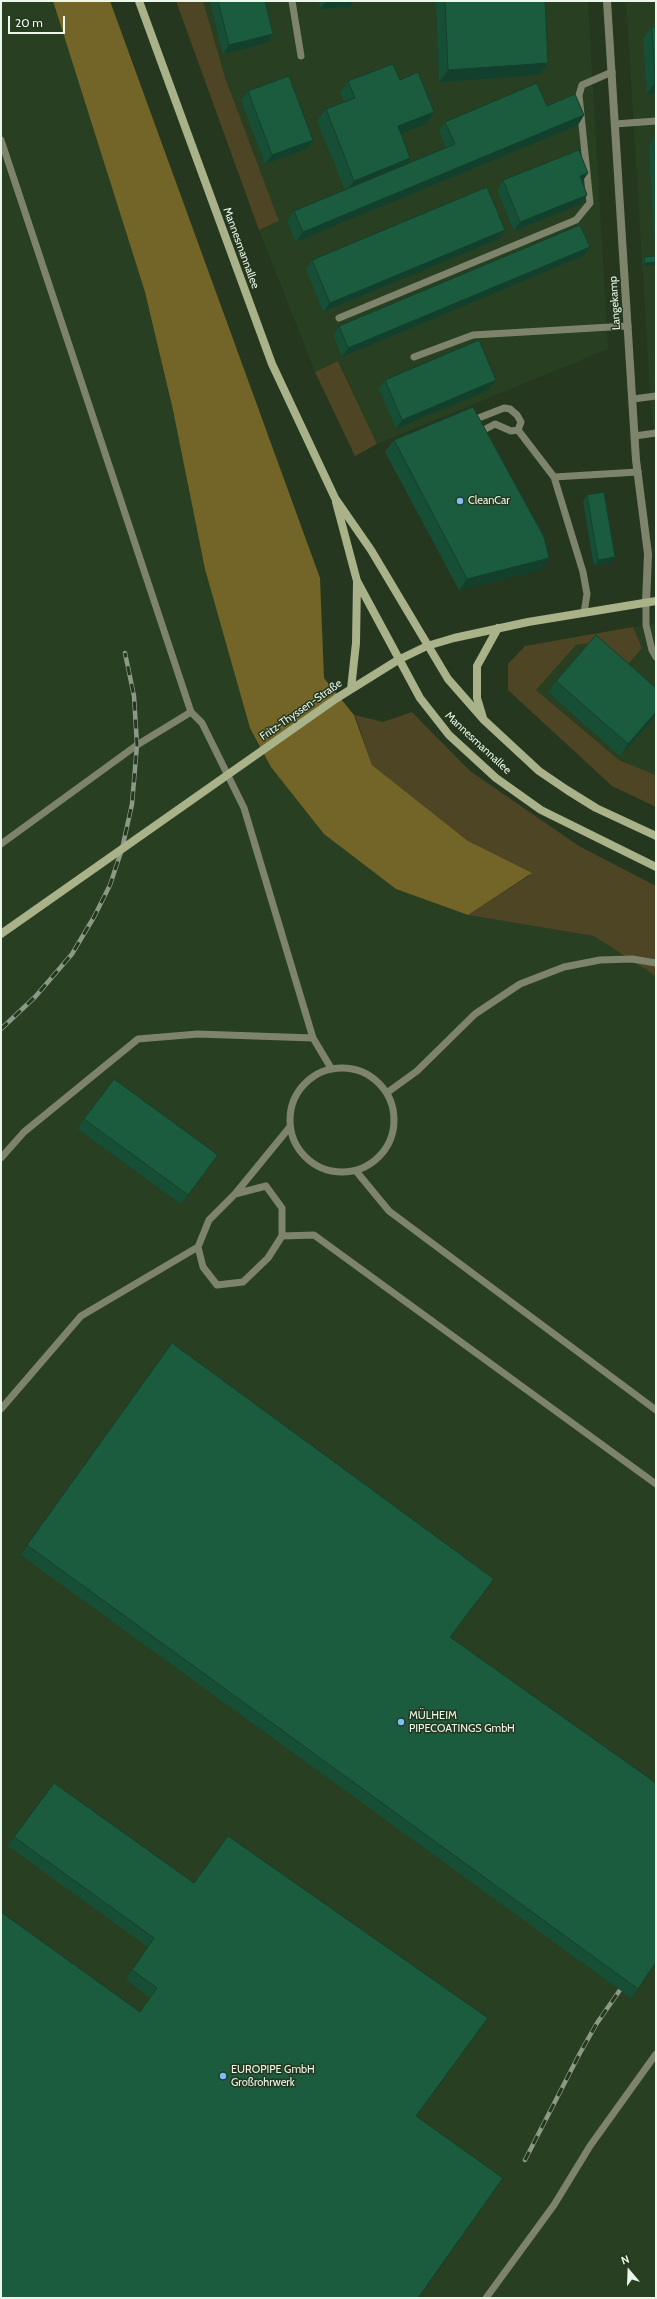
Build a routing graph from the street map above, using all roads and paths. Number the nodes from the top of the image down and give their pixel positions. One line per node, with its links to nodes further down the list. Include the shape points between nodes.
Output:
1 (139, 1): 21 (main road, Mannesmannallee, via 272,364)
2 (292, 1): 4 (lane)
3 (607, 1): 5 (street, Langekamp)
4 (301, 56)
5 (612, 72): 7 (street, Langekamp); 9 (lane, via 582,85 579,95 590,203 576,220)
6 (656, 121): 7 (lane)
7 (615, 124): 10 (street, Langekamp)
8 (1, 140): 31 (lane)
9 (339, 318)
10 (628, 326): 11 (lane, via 473,335); 13 (street, Langekamp)
11 (414, 356)
12 (656, 396): 13 (lane)
13 (632, 399): 18 (street, Langekamp)
14 (468, 423): 15 (lane, via 504,408 517,415 521,422)
15 (518, 430): 17 (lane, via 511,431 495,424); 20 (lane)
16 (656, 433): 18 (lane)
17 (474, 434)
18 (635, 436): 19 (street, Langekamp)
19 (638, 472): 20 (lane); 24 (street, Langekamp, via 648,554)
20 (554, 477): 25 (lane, via 583,572 587,594)
21 (335, 498): 22 (main road, Mannesmannallee); 27 (main road, Mannesmannallee, via 371,550)
22 (357, 581): 29 (main road, Mannesmannallee); 30 (main road, via 356,643)
23 (656, 601): 24 (main road, Fritz-Thyssen-Straße)
24 (646, 603): 25 (main road, Fritz-Thyssen-Straße); 28 (lane, via 646,625)
25 (584, 613): 26 (main road, Fritz-Thyssen-Straße)
26 (498, 628): 27 (main road, Fritz-Thyssen-Straße); 32 (main road, via 477,666 477,698)
27 (427, 646): 29 (main road, Fritz-Thyssen-Straße); 32 (main road, Mannesmannallee, via 454,687)
28 (656, 657)
29 (398, 660): 30 (main road, Fritz-Thyssen-Straße); 35 (main road, Mannesmannallee, via 434,717 449,735 496,778 541,810)
30 (351, 689): 36 (main road, Fritz-Thyssen-Straße, bridge)
31 (191, 712): 34 (lane, via 137,745); 38 (lane, via 202,723 244,808)
32 (484, 720): 33 (main road, Mannesmannallee, via 539,770 567,790 596,808)
33 (656, 836)
34 (1, 844)
35 (656, 867)
36 (1, 934)
37 (656, 963): 40 (lane, via 632,959 600,960 564,967 520,984 475,1014 417,1071)
38 (313, 1038): 39 (lane); 42 (lane, via 198,1034 138,1039 24,1132)
39 (331, 1068): 40 (lane, via 354,1068 375,1078); 41 (lane, via 310,1078 297,1091 290,1109)
40 (388, 1092): 43 (lane, via 394,1111 394,1129 389,1144 378,1159)
41 (290, 1128): 43 (lane, via 300,1152 313,1164 338,1172); 44 (lane)
42 (1, 1158)
43 (356, 1171): 48 (lane, via 389,1211)
44 (235, 1194): 45 (lane, via 266,1186 282,1208); 46 (lane, via 209,1220)
45 (282, 1236): 46 (lane, via 268,1258 243,1282 217,1285 203,1267); 49 (lane, via 314,1235)
46 (198, 1247): 47 (lane, via 81,1316)
47 (1, 1409)
48 (656, 1410)
49 (656, 1484)
50 (656, 2054): 51 (lane, via 590,2146 554,2205)
51 (486, 2298)

